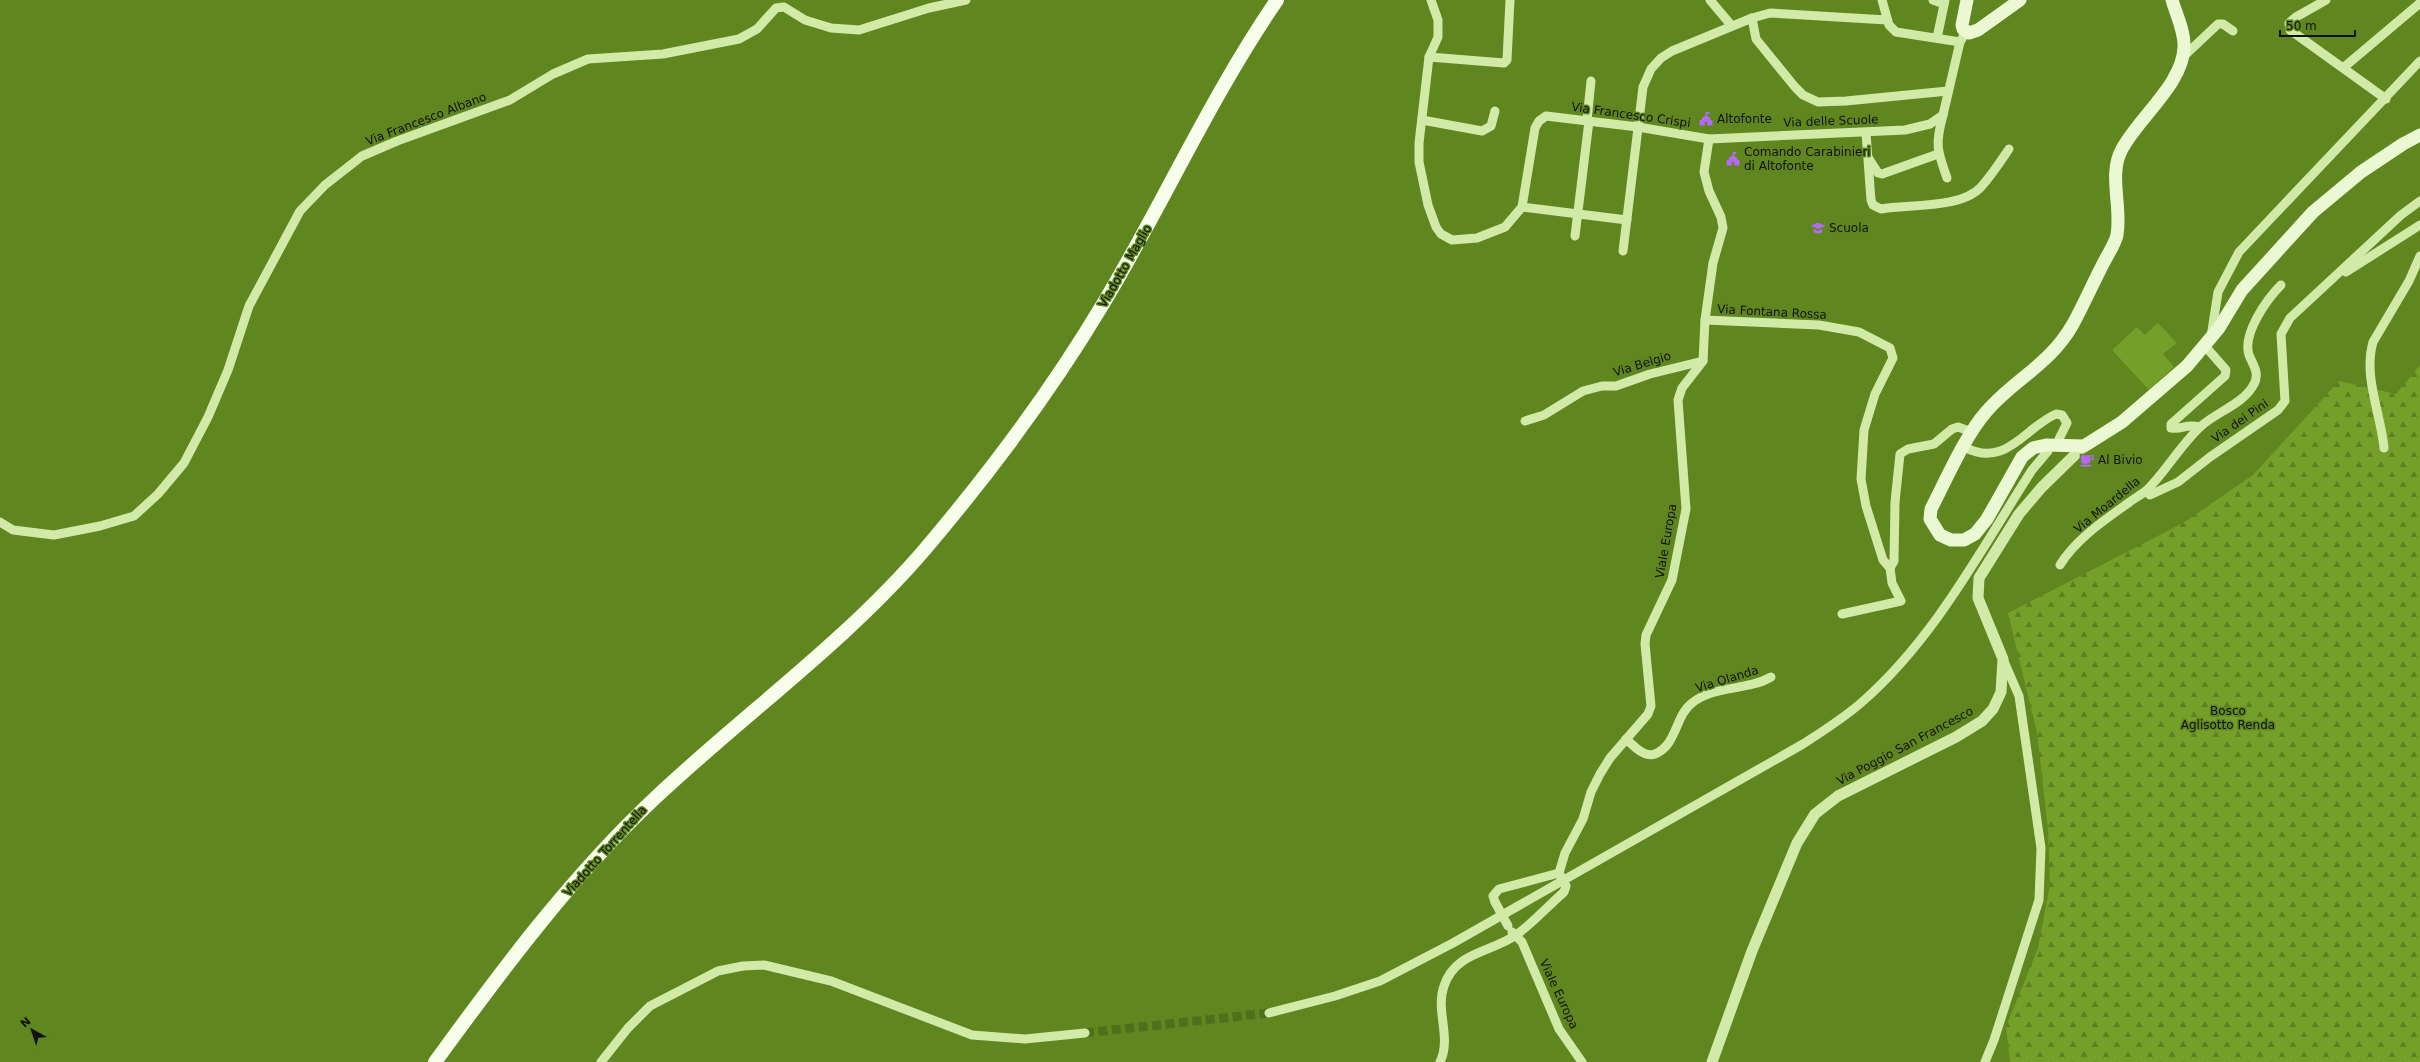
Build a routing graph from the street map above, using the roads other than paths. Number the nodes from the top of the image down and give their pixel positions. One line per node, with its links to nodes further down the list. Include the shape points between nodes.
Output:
1 (966, 0): 61 (street, Via Francesco Albano, via 928,8 859,30 832,28 805,20 784,7 776,8 757,29 739,39 663,54 588,60 553,74 510,100 362,156 325,185 300,211 249,306 228,370 208,417 184,463 158,494 134,516 54,535 13,530)
2 (1277, 0): 66 (main road, Viadotto Maglio, via 1231,74 1104,303 1015,439 951,518 880,599)
3 (1431, 0): 20 (street, via 1438,20 1438,37)
4 (1510, 0): 20 (street, via 1507,60 1504,63)
5 (1710, 0): 16 (street)
6 (1882, 0): 15 (street)
7 (1933, 0): 12 (street)
8 (1967, 0): 18 (main road, via 1962,19)
9 (2020, 0): 18 (main road, via 1978,30)
10 (2172, 0): 21 (main road, via 2184,45)
11 (2326, 0): 23 (street, via 2296,17 2290,23 2290,30)
12 (1945, 2): 19 (street)
13 (2420, 3): 23 (street)
14 (1752, 18): 15 (street, via 1770,13); 16 (street); 25 (street, via 1756,39 1795,87 1803,95 1818,102)
15 (1887, 20): 19 (street, via 1892,29 1901,34)
16 (1731, 25): 31 (street, via 1661,58 1646,79)
17 (2233, 31): 21 (street, via 2223,24 2218,24)
18 (1963, 37): 19 (street); 25 (street)
19 (1937, 38)
20 (1429, 57): 29 (street)
21 (2183, 57): 54 (main road, via 2176,75 2122,149 2115,184 2120,214 2116,237 2072,325 2053,354 1996,401)
22 (2420, 61): 26 (street)
23 (2343, 68): 26 (street)
24 (1591, 81): 30 (street)
25 (1948, 91): 28 (street)
26 (2386, 99): 50 (street, via 2239,252 2218,292)
27 (1495, 111): 29 (street, via 1491,126 1482,131)
28 (1943, 115): 32 (street, Via delle Scuole, via 1930,124 1905,130); 36 (street, via 1936,141)
29 (1422, 120): 40 (street, via 1419,143 1421,176 1428,206 1441,234 1452,240 1477,238 1505,227)
30 (1588, 120): 31 (street, Via Francesco Crispi); 40 (street, Via Francesco Crispi, via 1550,115 1542,118 1535,128); 41 (street)
31 (1638, 127): 34 (street, Via Francesco Crispi); 42 (street)
32 (1866, 133): 34 (street, Via delle Scuole); 37 (street)
33 (2420, 135): 50 (main road, via 2361,172 2313,212 2242,290)
34 (1709, 139): 49 (street, via 1704,172 1723,228 1713,263)
35 (2009, 149): 37 (street, via 1981,187 1970,195 1938,204 1881,209 1872,203)
36 (1938, 154): 37 (street, via 1882,174 1878,173); 38 (street)
37 (1868, 159)
38 (1947, 178)
39 (2420, 201): 47 (street, Via dei Pini, via 2401,215)
40 (1522, 207): 41 (street)
41 (1577, 214): 42 (street); 44 (street)
42 (1627, 220): 45 (street)
43 (2420, 225): 47 (street, Via dei Pini)
44 (1575, 236)
45 (1623, 251)
46 (2420, 256): 58 (street, via 2370,351 2370,374)
47 (2334, 277): 60 (street, Via dei Pini, via 2290,318 2280,334 2286,401 2278,410 2178,482 2150,494)
48 (2281, 285): 53 (street, Via Moardella, via 2261,310 2249,341 2249,354 2255,364 2255,383 2248,392)
49 (1705, 320): 51 (street); 63 (street, Via Fontana Rossa, via 1820,325 1859,332 1890,348 1893,358 1875,394 1864,430 1861,479 1866,506 1883,560)
50 (2208, 342): 53 (street, via 2226,370 2225,376 2171,424 2171,428 2177,429 2188,424); 56 (main road, via 2187,366 2128,418)
51 (1703, 360): 52 (street, Via Belgio, via 1616,386 1602,386 1583,391 1544,415); 68 (street, Viale Europa, via 1682,388 1678,400 1686,509 1672,580 1645,639 1650,706 1643,722)
52 (1525, 422)
53 (2200, 427): 60 (street, Via Moardella)
54 (1972, 432): 57 (main road); 63 (street, via 1958,427 1934,444 1908,449 1900,454 1894,561)
55 (2059, 439): 57 (street, via 2067,423 2062,414 2056,414 2025,437 1996,453 1976,454)
56 (2084, 446): 57 (main road, via 2046,445 2033,448 2022,457 1987,519 1975,534 1964,540 1951,540 1940,535 1933,526 1930,519 1931,509); 65 (street, Via Poggio San Francesco, via 2042,487 2019,514 1979,578 1978,598)
57 (1964, 447)
58 (2384, 448)
59 (2048, 451): 69 (street, via 2032,470 1950,601 1910,654 1861,703 1815,736)
60 (2146, 491): 62 (street, Via Moardella, via 2086,536 2067,553)
61 (0, 522)
62 (2060, 565)
63 (1890, 568): 64 (street, Via Fontana Rossa, via 1892,583 1900,601)
64 (1842, 614)
65 (2003, 659): 77 (street, Via Poggio San Francesco, via 2001,692 1993,709 1982,721 1956,737 1838,796 1822,807 1808,823 1752,951); 78 (street, via 2020,696 2041,848 2039,900)
66 (804, 667): 73 (main road, Viadotto Torrentella, via 651,801 600,854 492,984)
67 (1771, 677): 68 (street, Via Olanda, via 1698,699 1682,714 1675,734 1654,754 1645,754)
68 (1626, 739): 69 (street, Viale Europa, via 1600,774 1591,792 1583,819 1565,853)
69 (1562, 877): 70 (street, Viale Europa, via 1566,886 1564,892); 70 (street, Viale Europa, bridge, via 1499,889 1493,896 1508,926); 71 (street, via 1453,943 1380,981)
70 (1516, 935): 75 (street, Viale Europa, via 1464,959 1452,969 1441,997 1445,1044); 76 (street, Viale Europa, via 1522,942 1559,1029)
71 (1269, 1013)
72 (1085, 1033): 74 (street, via 1025,1039 972,1035 831,981 764,965 743,966 718,971 650,1006 628,1028)
73 (435, 1062)
74 (601, 1062)
75 (1440, 1062)
76 (1582, 1062)
77 (1712, 1062)
78 (1985, 1062)

